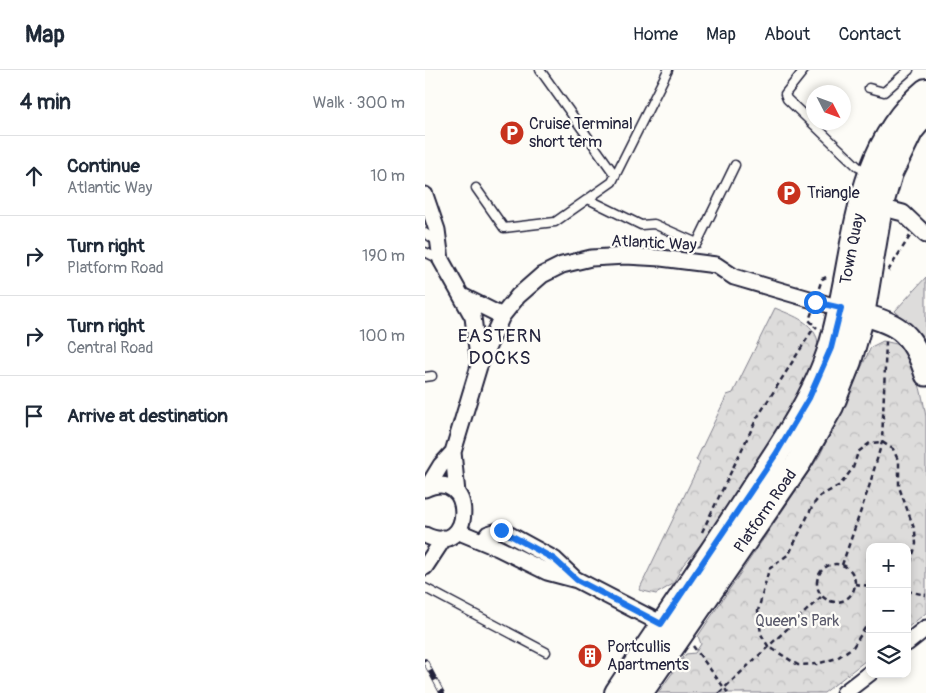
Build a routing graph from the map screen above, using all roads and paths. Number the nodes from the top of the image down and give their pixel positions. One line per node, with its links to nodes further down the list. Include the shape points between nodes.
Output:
1 (540, 70): 10 (lane)
2 (668, 70): 10 (lane)
3 (804, 70): 9 (lane, via 785,94 787,99 858,167)
4 (909, 70): 5 (lane, via 884,92)
5 (869, 88)
6 (926, 91): 9 (main road, Town Quay, via 909,106 894,127)
7 (926, 112): 14 (main road, Town Quay, via 911,130 889,173)
8 (735, 165): 13 (lane, via 697,242 654,224 641,225)
9 (870, 173): 22 (main road, Town Quay)
10 (615, 175): 13 (lane, via 612,182)
11 (476, 188): 13 (lane, via 504,228 555,222)
12 (425, 195): 17 (street)
13 (589, 199)
14 (880, 207): 16 (street, via 903,214); 22 (main road, Town Quay)
15 (425, 218): 17 (lane)
16 (922, 232): 20 (path, via 908,237)
17 (433, 235): 19 (street)
18 (425, 252): 19 (lane)
19 (441, 260): 21 (street)
20 (885, 276)
21 (462, 296): 23 (street); 26 (street, via 473,316)
22 (851, 311): 23 (street, Atlantic Way, via 734,277 716,265 626,256 591,258 562,265 542,275 518,296); 27 (street, via 889,323 906,334 919,353); 44 (main road, Platform Road, via 849,361 804,454); 45 (main road, Platform Road, via 809,398 771,462)
23 (502, 316): 26 (street, Atlantic Way)
24 (810, 317): 34 (path, via 815,326 757,418)
25 (885, 339): 28 (path)
26 (479, 366): 29 (street, Atlantic Way)
27 (926, 375)
28 (882, 442): 35 (path, via 893,450 899,462 899,487 915,531 916,544); 36 (path); 50 (path, via 870,443 858,452 853,468 840,485 820,496 813,505 789,554 769,569 758,611 761,634)
29 (453, 452): 30 (street, Atlantic Way); 31 (street, Atlantic Way)
30 (426, 489): 31 (street, via 443,486)
31 (457, 493): 32 (street, Atlantic Way, via 462,500 464,516)
32 (450, 534): 33 (street, via 435,538); 37 (street, Atlantic Way); 45 (street, via 483,541 547,572 577,580)
33 (425, 535)
34 (701, 535)
35 (911, 562)
36 (842, 565): 38 (path, via 850,570); 43 (path, via 829,565 819,573 817,585)
37 (425, 567)
38 (855, 584): 39 (path); 43 (path, via 850,595 839,602)
39 (866, 585)
40 (425, 588): 51 (lane)
41 (911, 592): 42 (path)
42 (926, 595)
43 (822, 596): 50 (path)
44 (697, 608): 45 (street); 55 (main road, Platform Road)
45 (661, 624): 54 (main road, Platform Road)
46 (866, 626): 50 (path, via 853,647 837,658 817,664 798,665)
47 (926, 628): 48 (street)
48 (911, 640)
49 (692, 645): 53 (path)
50 (768, 646): 53 (path)
51 (546, 652)
52 (866, 676): 58 (street)
53 (724, 688): 56 (path); 57 (path)
54 (617, 693)
55 (640, 693)
56 (719, 693)
57 (728, 693)
58 (844, 693)

